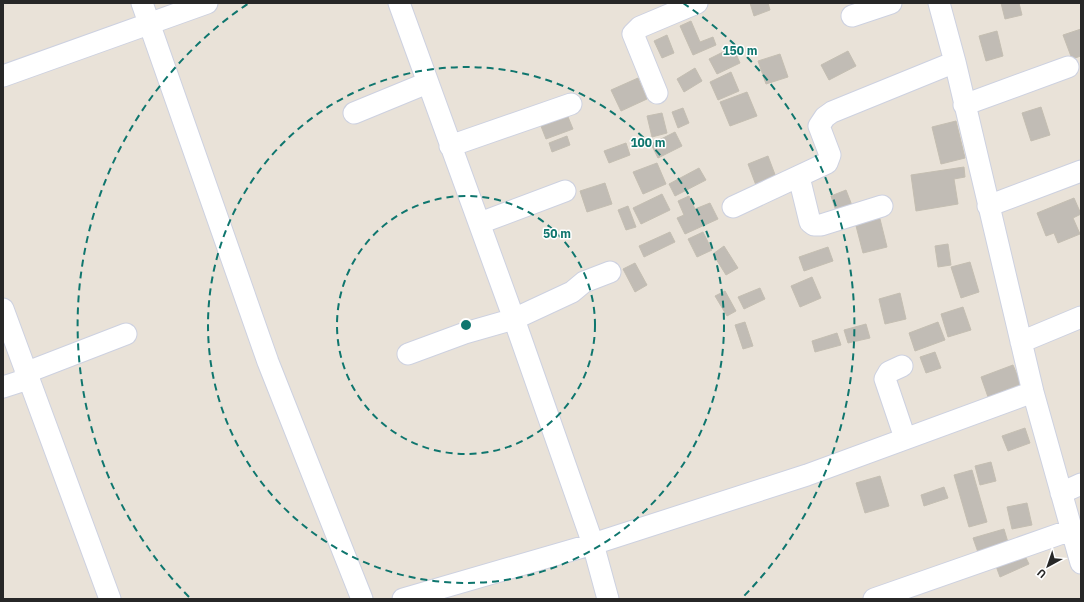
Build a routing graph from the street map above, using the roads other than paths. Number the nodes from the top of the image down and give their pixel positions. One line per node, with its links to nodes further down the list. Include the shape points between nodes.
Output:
1 (142, 3): 8 (street)
2 (207, 3): 8 (street)
3 (399, 3): 12 (street)
4 (697, 3): 13 (street, via 640,27 633,34)
5 (891, 3): 7 (street)
6 (939, 3): 9 (street)
7 (852, 16)
8 (149, 23): 11 (street); 43 (street, via 268,362)
9 (955, 62): 15 (street); 19 (street, via 846,105 825,117 819,129 829,159 824,166)
10 (1068, 67): 15 (street)
11 (3, 76)
12 (428, 83): 16 (street); 17 (street)
13 (657, 93)
14 (572, 104): 17 (street)
15 (964, 105): 22 (street)
16 (354, 113)
17 (450, 146): 24 (street)
18 (1081, 171): 22 (street)
19 (799, 177): 21 (street, via 810,222 814,225); 23 (street)
20 (566, 191): 24 (street)
21 (882, 206)
22 (988, 206): 30 (street)
23 (733, 207)
24 (480, 223): 28 (street)
25 (610, 272): 28 (street, via 584,282 572,292)
26 (3, 309): 33 (street)
27 (1081, 317): 30 (street)
28 (514, 319): 31 (street, via 465,333); 40 (street)
29 (126, 334): 33 (street)
30 (1021, 342): 35 (street)
31 (408, 354)
32 (902, 366): 36 (street, via 889,372 885,379)
33 (26, 376): 34 (street); 42 (street)
34 (3, 387)
35 (1033, 392): 36 (street); 38 (street)
36 (905, 438): 40 (street, via 807,475)
37 (1081, 484): 38 (street)
38 (1061, 493): 39 (street)
39 (1071, 530): 41 (street); 46 (street)
40 (593, 544): 44 (street); 45 (street)
41 (1081, 563)
42 (110, 599)
43 (362, 599)
44 (403, 599)
45 (608, 599)
46 (874, 599)

